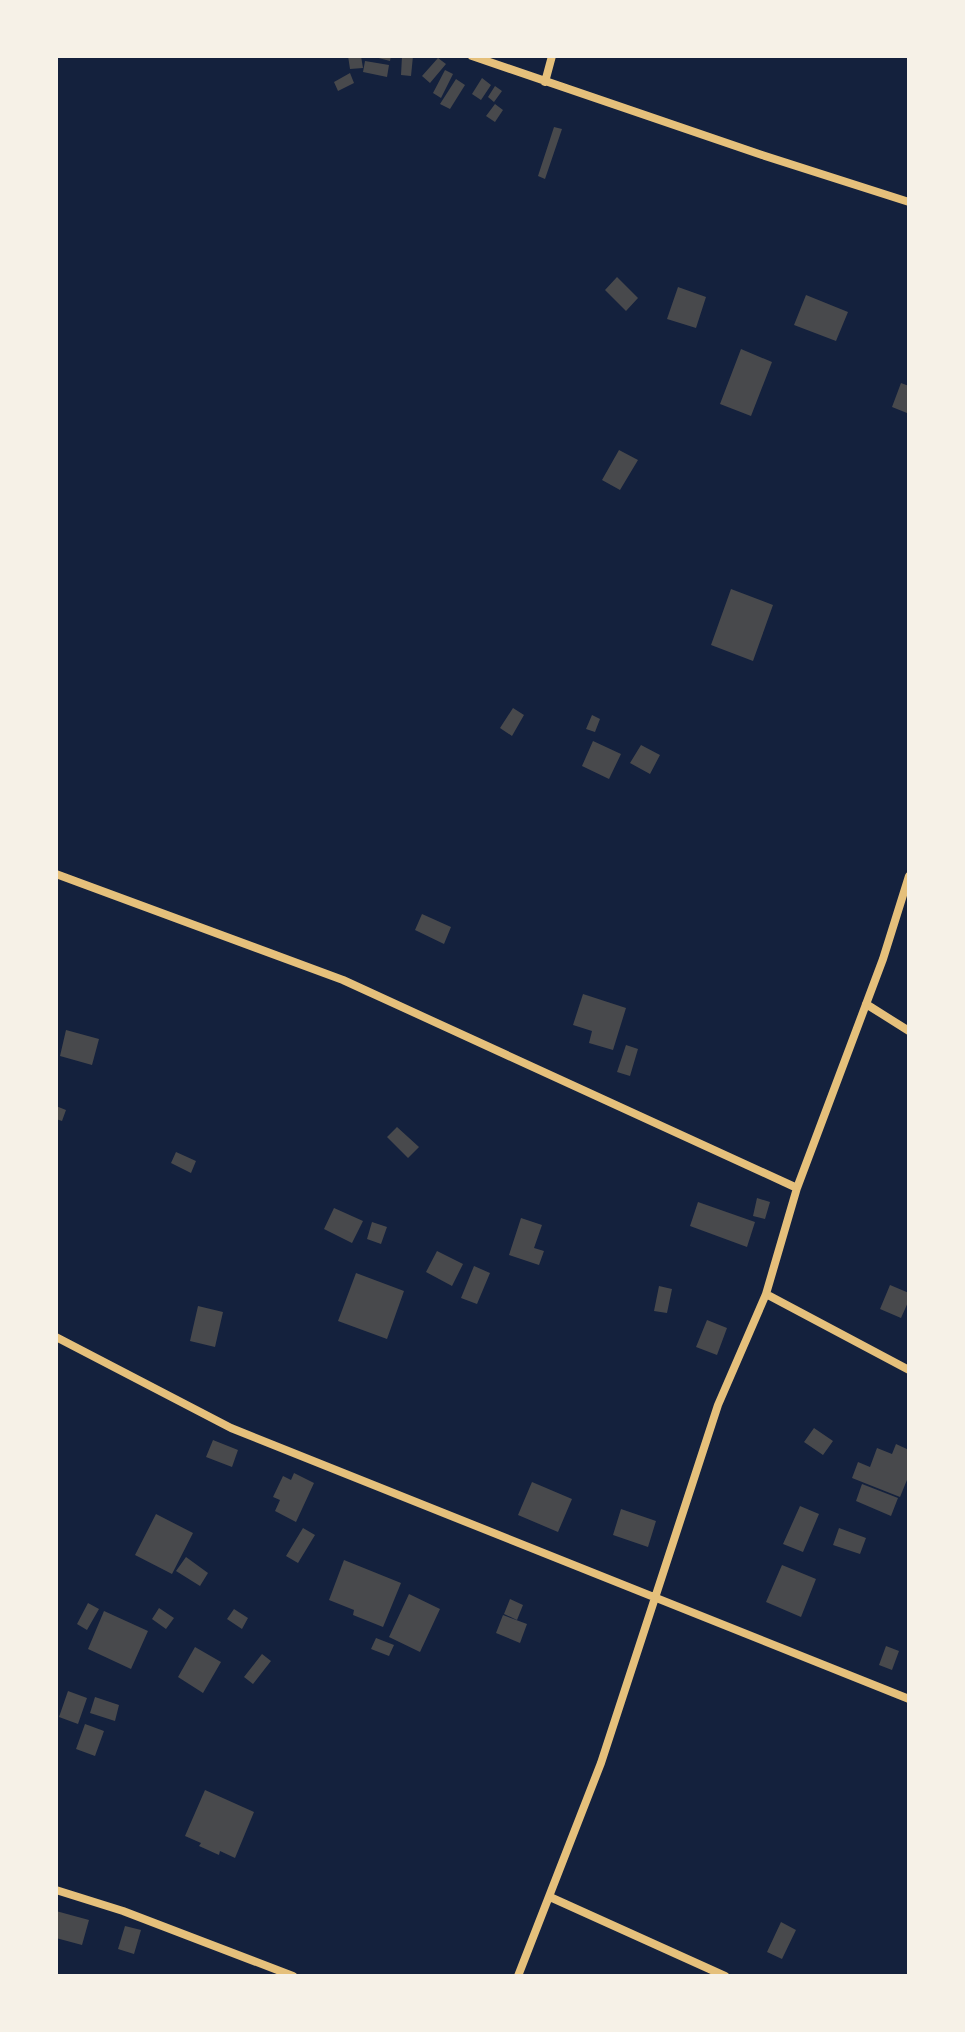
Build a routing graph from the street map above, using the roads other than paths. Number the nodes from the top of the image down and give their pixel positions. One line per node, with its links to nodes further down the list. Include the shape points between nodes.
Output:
1 (472, 56): 3 (street)
2 (552, 56): 3 (street)
3 (545, 82): 4 (street)
4 (909, 202)
5 (56, 874): 9 (street, via 343,980)
6 (909, 876): 7 (street)
7 (866, 1004): 8 (street); 9 (street)
8 (909, 1031)
9 (797, 1188): 10 (street)
10 (766, 1294): 12 (street); 13 (street, via 718,1405)
11 (56, 1337): 13 (street, via 231,1428)
12 (909, 1370)
13 (653, 1598): 14 (street); 16 (street, via 601,1763)
14 (909, 1699)
15 (56, 1890): 17 (street)
16 (550, 1897): 18 (street); 19 (street)
17 (293, 1976)
18 (518, 1976)
19 (725, 1976)

